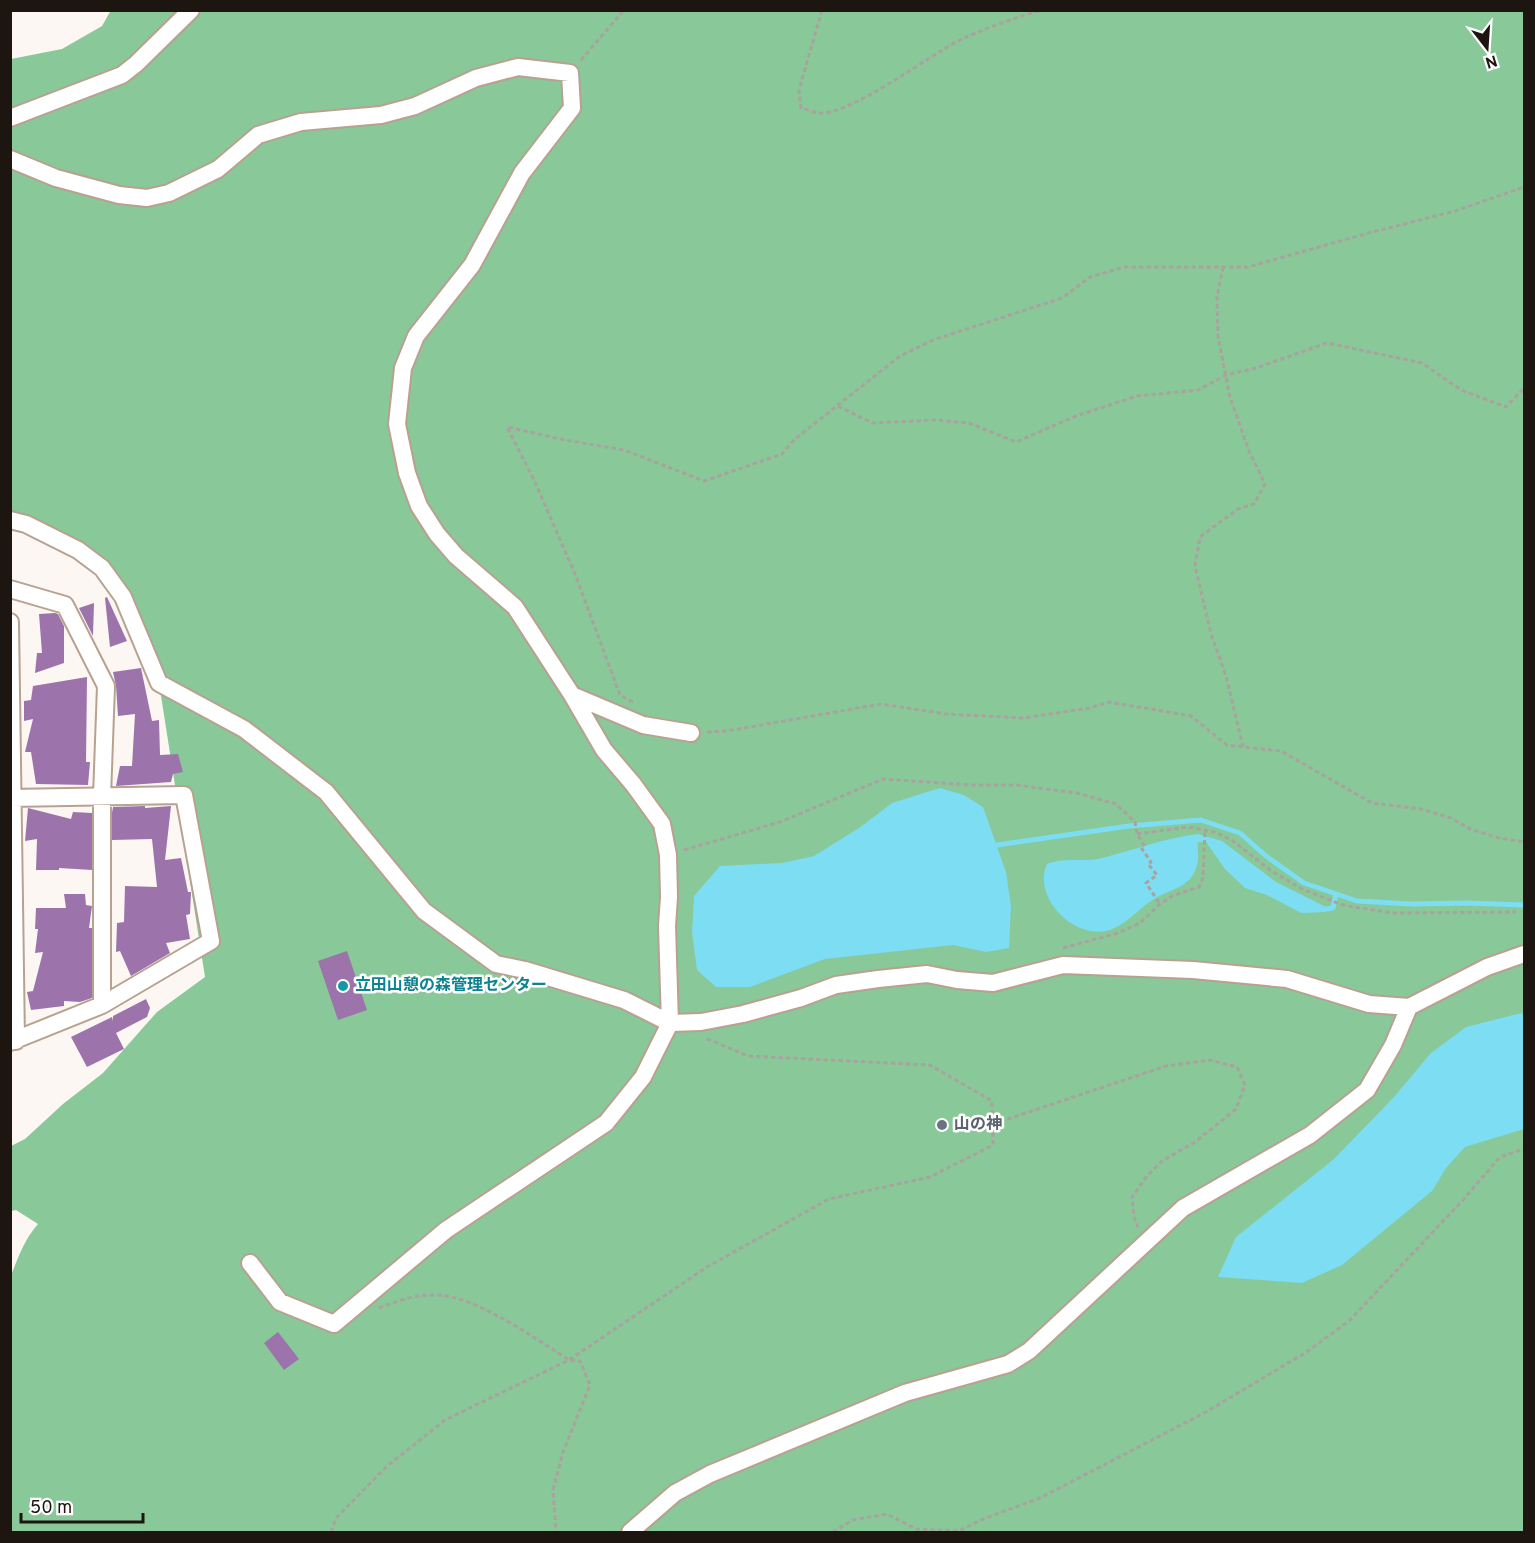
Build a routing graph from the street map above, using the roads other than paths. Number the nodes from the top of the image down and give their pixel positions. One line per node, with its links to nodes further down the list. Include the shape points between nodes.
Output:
1 (191, 10): 2 (street, via 122,75)
2 (10, 118)
3 (10, 159): 7 (street, via 56,178 119,195 147,198 169,193 218,169 258,135 301,122 381,115 415,106 476,78 518,67 570,73 572,108 522,173 472,265 416,336 403,368 396,424 419,506 437,534 515,608)
4 (10, 520): 14 (street, via 78,550 102,568 123,597 159,683 244,729 326,792 424,911 496,964 624,1000)
5 (10, 589): 9 (street, via 65,604 106,686)
6 (10, 622): 10 (street)
7 (572, 694): 8 (street, via 644,725); 14 (street, via 604,750 662,824 668,855)
8 (691, 732)
9 (102, 796): 10 (street); 12 (street); 12 (street, via 184,795 211,941)
10 (12, 798): 15 (street)
11 (1524, 954): 13 (street, via 1487,967)
12 (102, 1005): 15 (street)
13 (1408, 1007): 14 (street, via 1369,1004 1287,979 1193,970 1063,965 993,983 927,974 836,985 742,1014); 17 (street, via 1393,1045 1367,1090 1310,1135 1183,1208 1029,1351 1008,1364 905,1393 710,1474 675,1493)
14 (670, 1023): 16 (street, via 643,1077 606,1123 446,1230 334,1324 280,1302)
15 (13, 1042)
16 (250, 1263)
17 (630, 1533)

